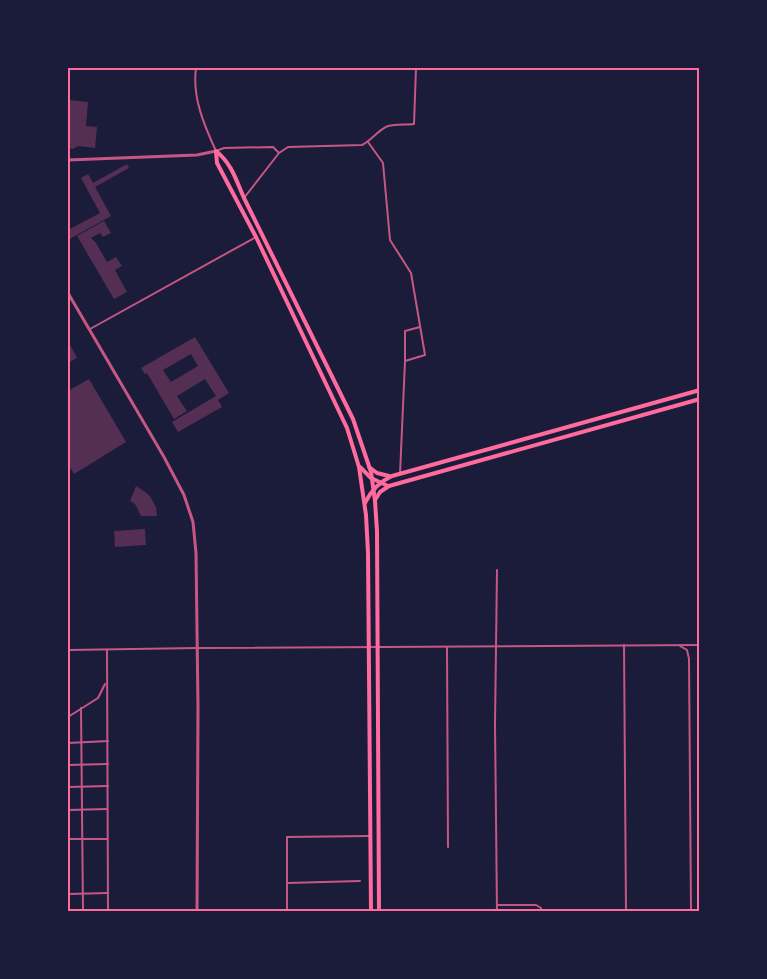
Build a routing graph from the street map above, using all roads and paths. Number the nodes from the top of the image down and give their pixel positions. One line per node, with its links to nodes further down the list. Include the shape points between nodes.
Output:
1 (196, 68): 4 (street, via 196,99)
2 (416, 68): 3 (street, via 414,124 389,126)
3 (368, 142): 5 (street, via 288,147); 14 (street, via 383,163 390,240 411,273)
4 (216, 151): 5 (street, via 273,147); 6 (street); 7 (main road, via 232,169); 8 (main road, via 216,163)
5 (279, 153): 7 (street)
6 (68, 160)
7 (244, 198): 9 (main road)
8 (256, 237): 10 (main road); 15 (street)
9 (276, 264): 10 (main road); 12 (main road)
10 (269, 267): 13 (main road)
11 (68, 293): 15 (street)
12 (304, 320): 13 (main road); 20 (main road, via 352,419)
13 (297, 324): 19 (main road, via 347,428)
14 (421, 327): 16 (street, via 405,331); 16 (street, via 425,355)
15 (89, 330): 37 (street, via 184,495 196,553)
16 (405, 361): 21 (street)
17 (699, 390): 21 (main road)
18 (699, 399): 25 (main road)
19 (359, 466): 23 (main road); 28 (main road)
20 (369, 467): 22 (main road); 23 (main road)
21 (400, 474): 22 (main road)
22 (392, 476): 24 (main road)
23 (371, 478): 24 (main road); 26 (main road)
24 (379, 483): 25 (main road); 26 (main road)
25 (389, 486): 27 (main road)
26 (373, 489): 27 (main road); 28 (main road)
27 (375, 501): 33 (main road)
28 (365, 503): 34 (main road)
29 (497, 570): 36 (street)
30 (624, 645): 31 (street); 36 (street); 74 (street)
31 (678, 645): 32 (street); 75 (street, via 687,650 689,659)
32 (699, 645)
33 (378, 646): 34 (street); 35 (street); 71 (main road)
34 (369, 647): 37 (street); 55 (main road)
35 (447, 647): 36 (street); 59 (street)
36 (496, 647): 65 (street)
37 (197, 648): 39 (street); 68 (street)
38 (68, 650): 39 (street)
39 (107, 650): 40 (street)
40 (107, 682): 41 (street, via 98,698); 43 (street)
41 (81, 708): 42 (street); 44 (street)
42 (68, 717)
43 (108, 741): 44 (street); 46 (street)
44 (82, 742): 45 (street); 48 (street)
45 (68, 743)
46 (108, 764): 48 (street); 49 (street)
47 (68, 765): 48 (street)
48 (82, 765): 51 (street)
49 (108, 786): 51 (street); 54 (street)
50 (68, 787): 51 (street)
51 (82, 787): 53 (street)
52 (68, 810): 53 (street)
53 (82, 810): 54 (street); 57 (street)
54 (108, 810): 58 (street)
55 (370, 836): 61 (street, via 287,837); 70 (main road)
56 (68, 839): 57 (street)
57 (82, 839): 58 (street); 62 (street)
58 (108, 839): 63 (street)
59 (448, 847)
60 (360, 881): 61 (street)
61 (287, 883): 69 (street)
62 (83, 893): 63 (street); 64 (street); 66 (street)
63 (108, 893): 67 (street)
64 (68, 894)
65 (497, 905): 72 (street); 73 (street, via 536,905)
66 (83, 912)
67 (108, 912)
68 (197, 912)
69 (288, 912)
70 (371, 912)
71 (379, 912)
72 (497, 912)
73 (541, 912)
74 (626, 912)
75 (691, 912)

